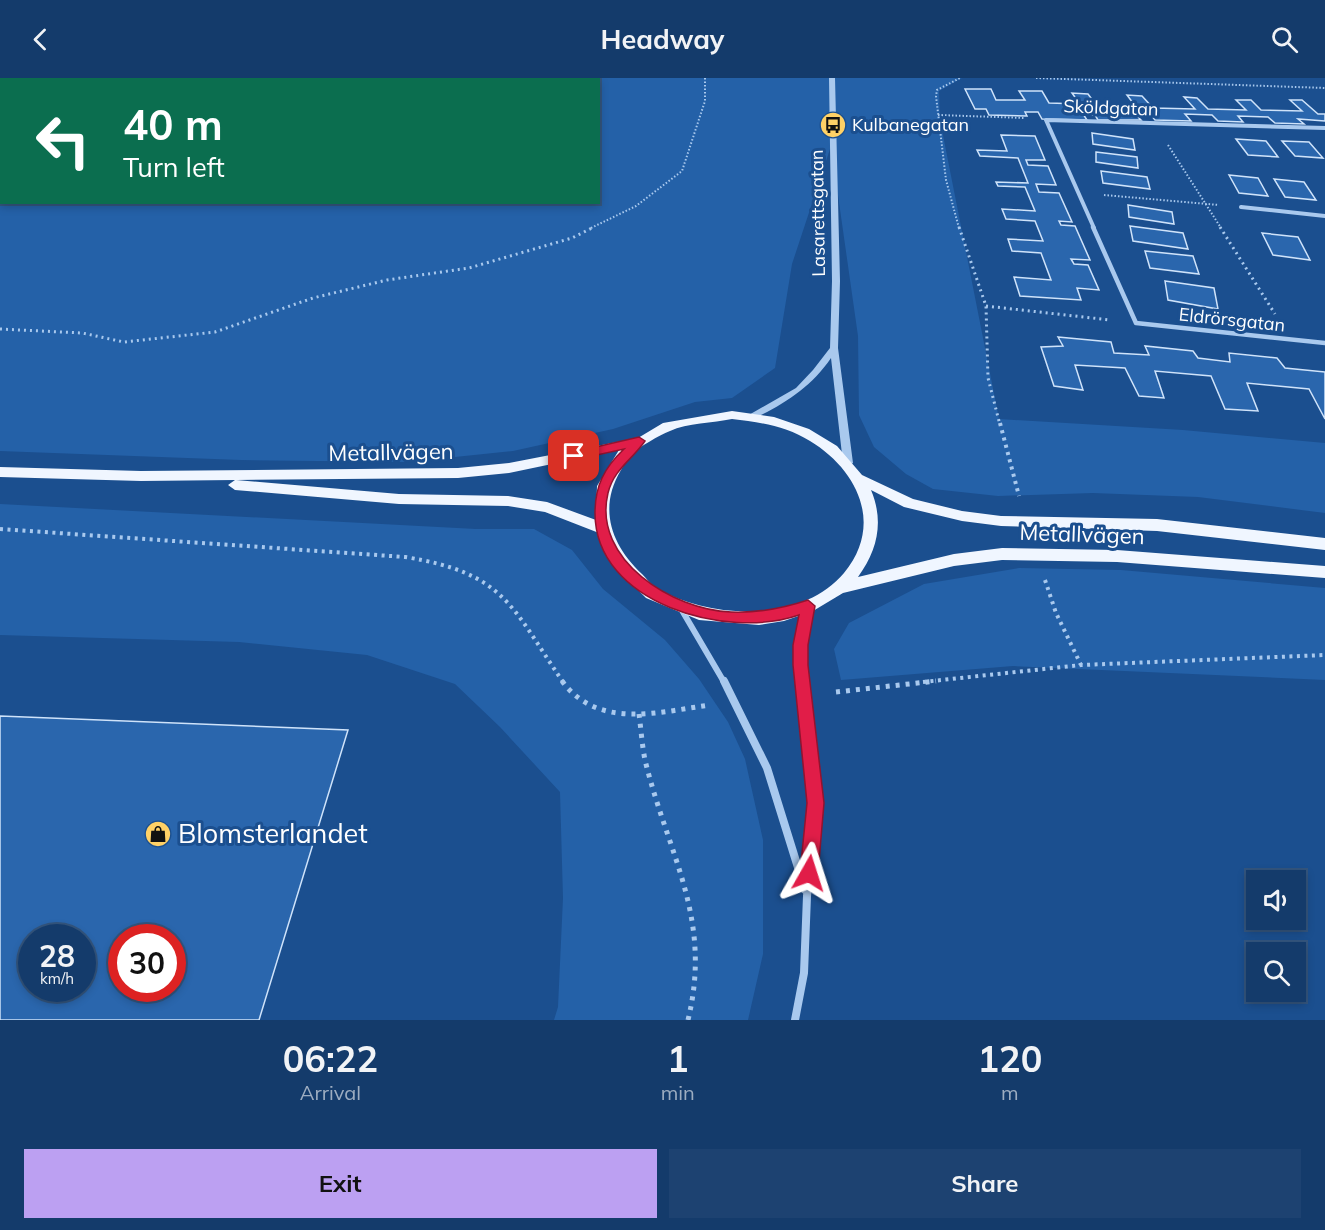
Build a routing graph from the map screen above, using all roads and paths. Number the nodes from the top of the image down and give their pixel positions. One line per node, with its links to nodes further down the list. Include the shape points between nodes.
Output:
1 (705, 78): 16 (path, via 705,101 682,171 636,206 572,238 469,268 387,280 313,298 215,332 124,342 82,333)
2 (832, 78): 19 (street, Lasarettsgatan)
3 (960, 78): 6 (path, via 937,90)
4 (1036, 78): 5 (path)
5 (1325, 88)
6 (938, 115): 7 (path); 14 (path, via 952,208)
7 (1046, 120): 8 (street, Sköldgatan); 10 (street, Sköldgatan)
8 (1154, 123): 9 (street, Sköldgatan); 11 (path)
9 (1325, 128)
10 (1080, 193): 11 (path); 15 (street, Sköldgatan)
11 (1206, 204): 12 (path); 17 (path)
12 (1241, 207): 13 (street)
13 (1325, 216)
14 (986, 306): 15 (path); 26 (path, via 988,378)
15 (1136, 323): 17 (street, Eldrörsgatan)
16 (0, 329)
17 (1291, 340): 18 (street, Eldrörsgatan)
18 (1325, 343)
19 (834, 348): 20 (street, via 814,378 799,391); 22 (street, Lasarettsgatan)
20 (752, 416): 21 (main road, via 691,419); 22 (main road, via 815,437)
21 (639, 441): 24 (main road, Metallvägen, via 509,468 458,473); 27 (main road, via 607,479 601,495)
22 (848, 463): 25 (main road)
23 (0, 472): 24 (main road, Metallvägen)
24 (141, 477): 27 (main road, Metallvägen, via 399,499 508,501 547,507)
25 (860, 479): 29 (main road, Metallvägen, via 909,503 972,518 1157,525); 32 (main road, via 873,515 872,534 867,553)
26 (1021, 502)
27 (602, 528): 34 (main road, via 608,547 636,581)
28 (0, 529): 39 (path, via 439,562 461,570 504,597 568,689 588,705)
29 (1325, 544)
30 (1325, 572): 32 (main road, Metallvägen, via 1117,556 1002,554 954,560)
31 (1044, 577): 36 (path)
32 (841, 587): 33 (main road)
33 (808, 606): 34 (main road, via 784,614 732,618); 40 (street, via 800,665 816,803)
34 (680, 607): 40 (street, via 736,702 760,752 781,804)
35 (1325, 655): 36 (path)
36 (1081, 665): 37 (path)
37 (836, 692)
38 (715, 705): 39 (path)
39 (639, 714): 41 (path, via 645,759 689,899 696,945 696,987)
40 (807, 896): 42 (street, via 804,973)
41 (688, 1020)
42 (795, 1020)

